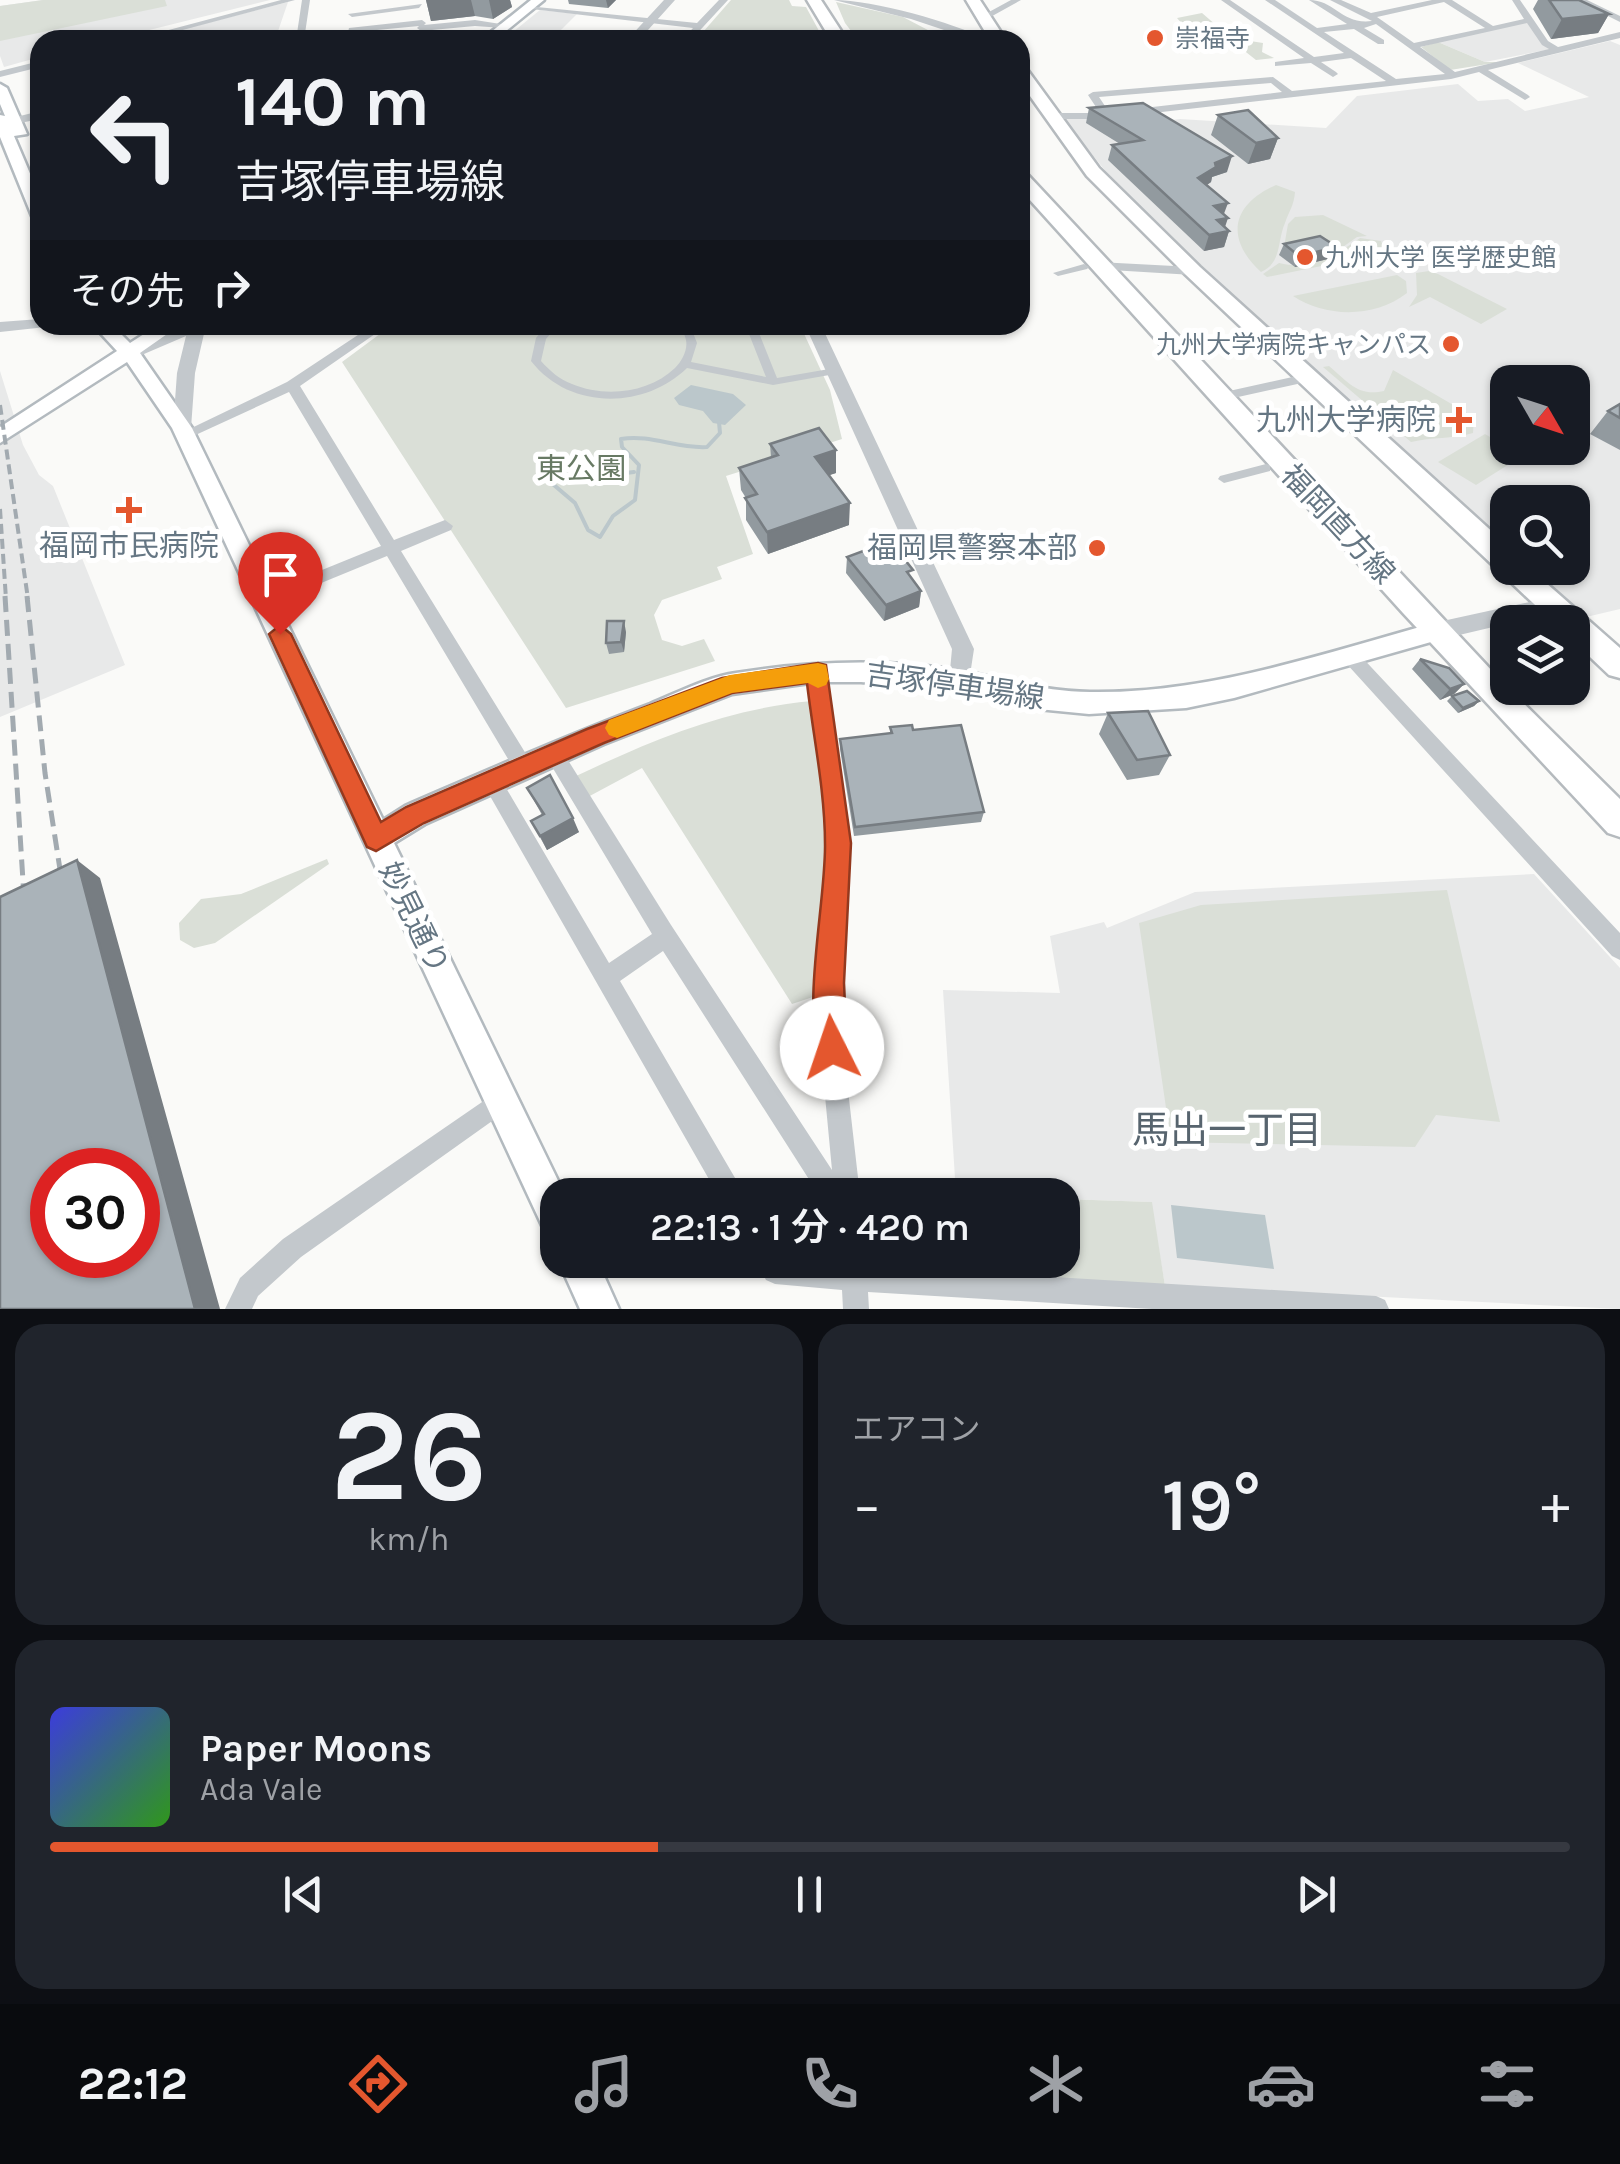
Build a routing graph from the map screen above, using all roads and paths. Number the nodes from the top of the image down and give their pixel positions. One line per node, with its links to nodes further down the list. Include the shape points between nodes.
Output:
1 (291, 0): 31 (street)
2 (306, 0): 32 (street)
3 (670, 0): 25 (street)
4 (724, 0): 28 (street)
5 (814, 0): 39 (main road)
6 (838, 0): 16 (street)
7 (973, 0): 21 (main road)
8 (1017, 0): 21 (street)
9 (1226, 0): 45 (street)
10 (1270, 0): 42 (street)
11 (1314, 0): 29 (street)
12 (1334, 0): 23 (street)
13 (1444, 0): 23 (street); 30 (street)
14 (1516, 0): 24 (street)
15 (1580, 0): 22 (street)
16 (865, 2): 40 (street)
17 (419, 3): 20 (street); 26 (street)
18 (532, 4): 25 (street); 27 (main road)
19 (345, 5): 20 (street)
20 (352, 14): 33 (street)
21 (982, 18): 41 (main road)
22 (1620, 18)
23 (1371, 20): 29 (street); 48 (street)
24 (1530, 20): 30 (street); 49 (street)
25 (651, 22): 28 (street); 37 (street)
26 (422, 25): 27 (street); 34 (street); 35 (street)
27 (504, 26): 36 (main road)
28 (698, 26): 38 (street)
29 (1354, 26): 42 (street); 47 (street)
30 (1490, 27): 48 (street)
31 (175, 30)
32 (302, 30)
33 (351, 30)
34 (386, 30)
35 (423, 30)
36 (499, 30)
37 (643, 30)
38 (695, 30)
39 (833, 30)
40 (952, 30)
41 (991, 30)
42 (1316, 30): 43 (street); 50 (street)
43 (1302, 32)
44 (1289, 33): 45 (street)
45 (1276, 35): 51 (street)
46 (1620, 35): 49 (street)
47 (1381, 42)
48 (1415, 46): 57 (street)
49 (1558, 50): 54 (street)
50 (1354, 55): 51 (street); 58 (street)
51 (1312, 60): 52 (street); 56 (street)
52 (1278, 64)
53 (30, 66): 55 (street)
54 (1480, 69): 57 (street); 63 (street)
55 (0, 74)
56 (1333, 74)
57 (1453, 76): 58 (street)
58 (1394, 82): 62 (street)
59 (1030, 85): 66 (main road)
60 (0, 88): 68 (main road)
61 (1164, 89): 62 (street, via 1273,80); 64 (street); 65 (street, via 1093,95)
62 (1290, 94): 64 (street)
63 (1526, 97)
64 (1181, 106): 65 (street)
65 (1106, 115): 66 (street)
66 (1052, 116): 73 (main road, via 1093,172)
67 (30, 117): 68 (street)
68 (5, 121): 69 (main road); 70 (main road)
69 (30, 165)
70 (30, 189)
71 (1030, 190): 72 (main road, 福岡直方線)
72 (1091, 266): 73 (street); 74 (street); 93 (main road, 福岡直方線)
73 (1192, 270): 90 (main road)
74 (1058, 273)
75 (30, 325): 76 (street)
76 (0, 327)
77 (112, 335): 87 (main road, 妙見通り)
78 (123, 335): 87 (main road, 妙見通り)
79 (157, 335): 87 (main road)
80 (173, 335): 87 (street)
81 (195, 335): 94 (street)
82 (368, 335): 92 (street)
83 (544, 335): 88 (street, via 536,361 544,376 587,394 629,393)
84 (689, 335): 88 (street)
85 (756, 335): 91 (street)
86 (818, 335): 89 (street)
87 (131, 353): 94 (main road, 妙見通り); 95 (main road)
88 (685, 364): 91 (street)
89 (835, 371): 91 (street); 110 (street, via 963,649)
90 (1306, 378): 93 (street); 99 (main road)
91 (773, 382)
92 (292, 385): 94 (street); 100 (street)
93 (1220, 397): 105 (main road, 福岡直方線)
94 (183, 432): 102 (main road, 妙見通り)
95 (0, 436)
96 (1266, 468): 97 (street)
97 (1224, 480)
98 (445, 526): 100 (street)
99 (1490, 547)
100 (388, 549): 102 (street); 112 (street)
101 (1532, 585): 103 (main road)
102 (264, 600): 115 (main road, 妙見通り)
103 (1554, 605)
104 (1490, 619): 105 (street)
105 (1438, 631): 107 (main road, 吉塚停車場線); 114 (main road, 福岡直方線)
106 (1590, 638): 108 (main road)
107 (1351, 657): 110 (main road, 吉塚停車場線, via 1234,688 1089,703); 117 (street)
108 (1620, 666)
109 (818, 672): 110 (main road, 吉塚停車場線); 111 (main road, 吉塚停車場線, via 730,684); 122 (street, via 838,843 828,1011)
110 (960, 680)
111 (554, 755): 112 (main road, 吉塚停車場線); 116 (street)
112 (524, 768): 113 (main road, 吉塚停車場線)
113 (492, 782): 115 (main road, 吉塚停車場線); 118 (street)
114 (1620, 822)
115 (376, 839): 119 (main road, 妙見通り)
116 (666, 937): 118 (street); 121 (street)
117 (1620, 948)
118 (607, 977): 120 (street)
119 (501, 1101): 123 (main road, 妙見通り); 127 (street, via 292,1248 249,1287)
120 (722, 1178)
121 (823, 1178)
122 (844, 1178)
123 (540, 1182)
124 (585, 1278): 128 (main road)
125 (854, 1278): 129 (street)
126 (971, 1278): 130 (street)
127 (238, 1309)
128 (600, 1309)
129 (856, 1309)
130 (1376, 1309)

